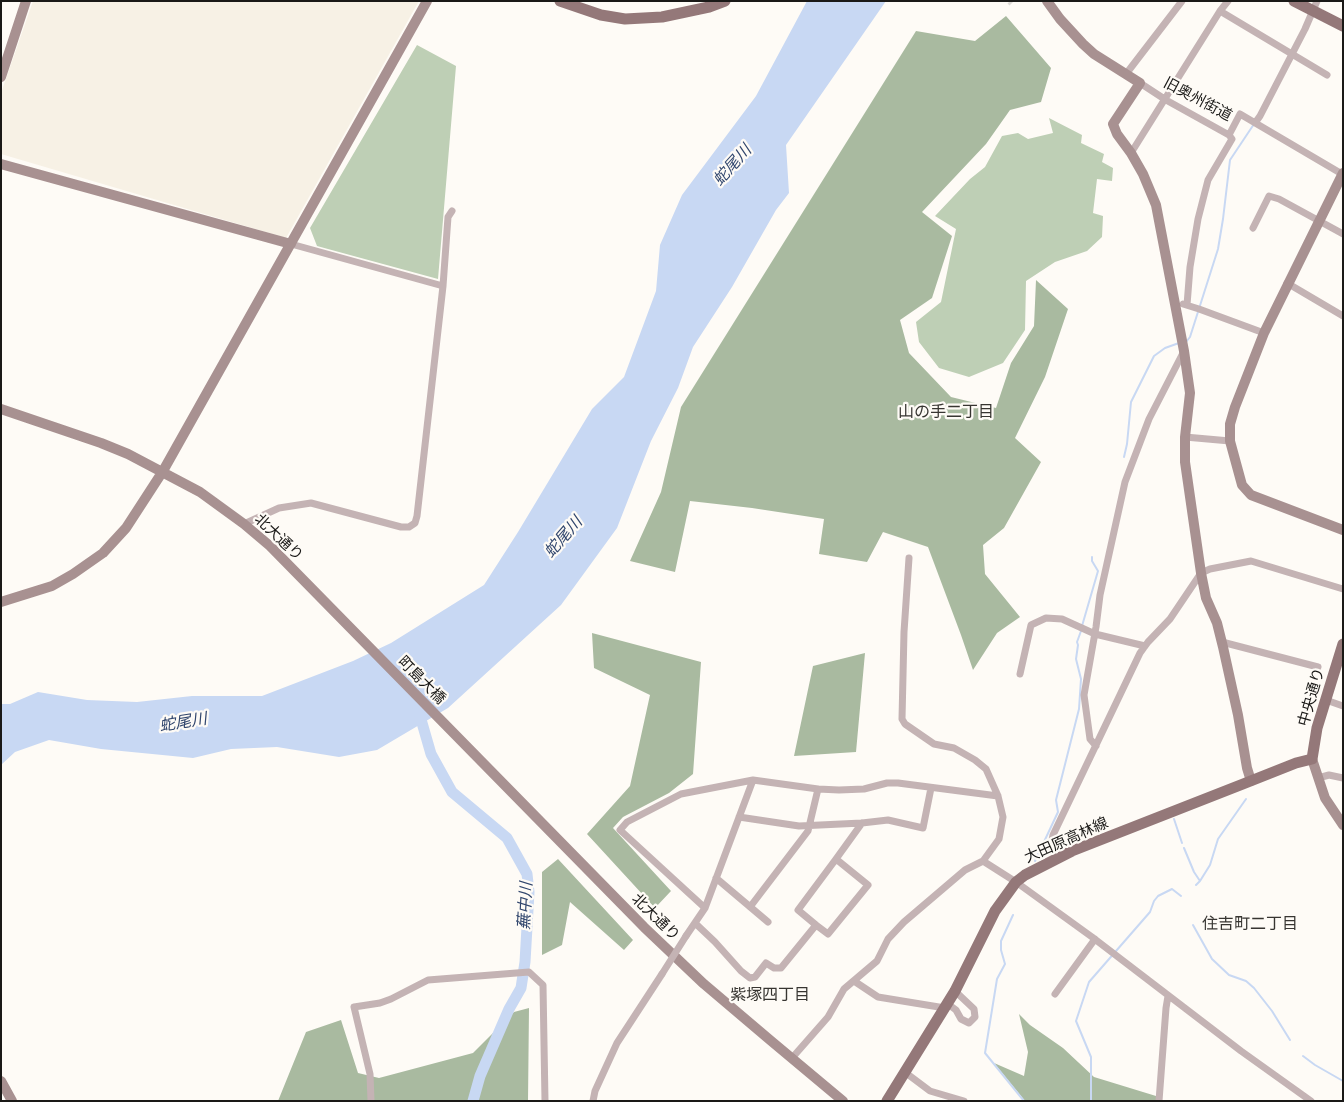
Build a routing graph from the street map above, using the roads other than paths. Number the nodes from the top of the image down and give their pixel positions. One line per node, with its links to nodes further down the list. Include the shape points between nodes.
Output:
1 (26, 1): 15 (street)
2 (427, 1): 28 (street)
3 (560, 1): 4 (main road, via 601,15 625,19 662,17)
4 (725, 1)
5 (1047, 1): 13 (street, 旧奥州街道, via 1082,44)
6 (1182, 1): 13 (street)
7 (1228, 1): 10 (street)
8 (1294, 1): 9 (main road)
9 (1315, 6): 11 (main road); 12 (street)
10 (1220, 11): 12 (street); 17 (street)
11 (1343, 26)
12 (1292, 54): 14 (street); 18 (street)
13 (1126, 74): 16 (street, 旧奥州街道)
14 (1327, 75)
15 (1, 77)
16 (1140, 83): 17 (street, 旧奥州街道); 20 (street, via 1113,124)
17 (1166, 100): 19 (street, 旧奥州街道); 20 (street)
18 (1255, 123): 19 (street, 旧奥州街道, via 1240,114); 22 (street, 旧奥州街道)
19 (1229, 135): 32 (street, via 1232,139 1208,180 1198,219)
20 (1131, 153): 31 (street, via 1156,206)
21 (1, 164): 28 (street)
22 (1342, 173): 23 (street)
23 (1339, 189): 25 (street)
24 (452, 211): 30 (street, via 448,218)
25 (1319, 221): 26 (street, via 1269,196); 27 (street); 29 (street)
26 (1253, 228)
27 (1343, 234)
28 (291, 244): 30 (street); 39 (street)
29 (1287, 283): 33 (street); 34 (street)
30 (443, 286): 40 (street, via 415,523 401,527 311,504 279,508)
31 (1175, 303): 32 (street); 35 (street)
32 (1187, 305): 34 (street)
33 (1343, 316)
34 (1264, 333): 38 (street, via 1235,407)
35 (1184, 350): 37 (street, via 1190,393); 46 (street, via 1149,419 1125,482 1100,595)
36 (1, 410): 39 (street, 北大通り, via 101,443)
37 (1185, 437): 38 (street); 43 (street, via 1185,462)
38 (1230, 441): 41 (street, via 1242,485 1251,495)
39 (163, 471): 40 (street, 北大通り, via 200,492); 45 (street, via 126,528 103,553 52,586)
40 (244, 524): 47 (street, 北大通り, via 270,546)
41 (1343, 530)
42 (909, 558): 64 (street, via 902,719 934,744 954,748 975,760 986,769)
43 (1201, 573): 44 (street, via 1251,561); 48 (street); 50 (street, via 1170,619)
44 (1343, 589)
45 (1, 602)
46 (1095, 634): 50 (street); 52 (street, via 1062,619 1046,618 1030,625); 56 (street, via 1084,695 1090,739)
47 (362, 641): 55 (street, 町島大橋)
48 (1222, 642): 51 (street); 61 (street)
49 (1343, 644): 53 (main road, 中央通り)
50 (1145, 646): 56 (street)
51 (1318, 667)
52 (1020, 674)
53 (1326, 700): 54 (street); 57 (main road, 中央通り)
54 (1343, 706)
55 (460, 740): 85 (street, 北大通り, via 644,927 704,984)
56 (1096, 746): 69 (street, via 1053,835 1051,845)
57 (1312, 759): 58 (street); 61 (main road, 大田原高林線)
58 (1318, 778): 59 (street, via 1329,775); 67 (street, via 1325,798)
59 (1343, 778)
60 (753, 780): 63 (street); 65 (street); 75 (street, via 681,794 627,822 620,830)
61 (1251, 781): 69 (main road, 大田原高林線)
62 (931, 788): 63 (street, via 892,783 864,789); 64 (street); 66 (street, via 923,828 888,820)
63 (818, 789): 68 (street)
64 (998, 796): 71 (street, via 1003,817 999,839)
65 (739, 817): 68 (street); 72 (street)
66 (862, 823): 68 (street); 70 (street)
67 (1343, 825)
68 (810, 826): 74 (street)
69 (1059, 858): 73 (main road, 大田原高林線)
70 (836, 859): 78 (street, via 798,910); 78 (street, via 868,885 828,934)
71 (982, 861): 73 (street); 80 (street, via 965,870 904,922 888,939 877,962)
72 (716, 878): 74 (street); 75 (street)
73 (1016, 882): 79 (street); 81 (main road, 大田原高林線, via 995,911)
74 (750, 907): 76 (street)
75 (705, 908): 77 (street)
76 (768, 922)
77 (695, 923): 78 (street, via 750,978 755,977 766,962 774,968 781,968); 91 (street, bridge, via 617,1043)
78 (816, 925)
79 (1095, 939): 82 (street); 83 (street)
80 (854, 981): 84 (street, via 878,998); 85 (street, via 844,989 828,1017)
81 (956, 990): 84 (main road, 大田原高林線); 84 (street, via 974,1009 975,1017 969,1023 961,1019 956,1010)
82 (1055, 994)
83 (1168, 996): 95 (street); 96 (street)
84 (946, 1006): 86 (main road, 大田原高林線)
85 (792, 1058): 92 (street, 北大通り)
86 (906, 1073): 93 (main road, 大田原高林線); 94 (street, via 930,1091)
87 (1, 1081): 88 (street)
88 (12, 1101)
89 (371, 1101): 90 (street, via 370,1074 354,1007 391,999 428,980 529,972 543,985)
90 (545, 1101)
91 (593, 1101)
92 (843, 1101)
93 (888, 1101)
94 (964, 1101)
95 (1159, 1101)
96 (1311, 1101)

